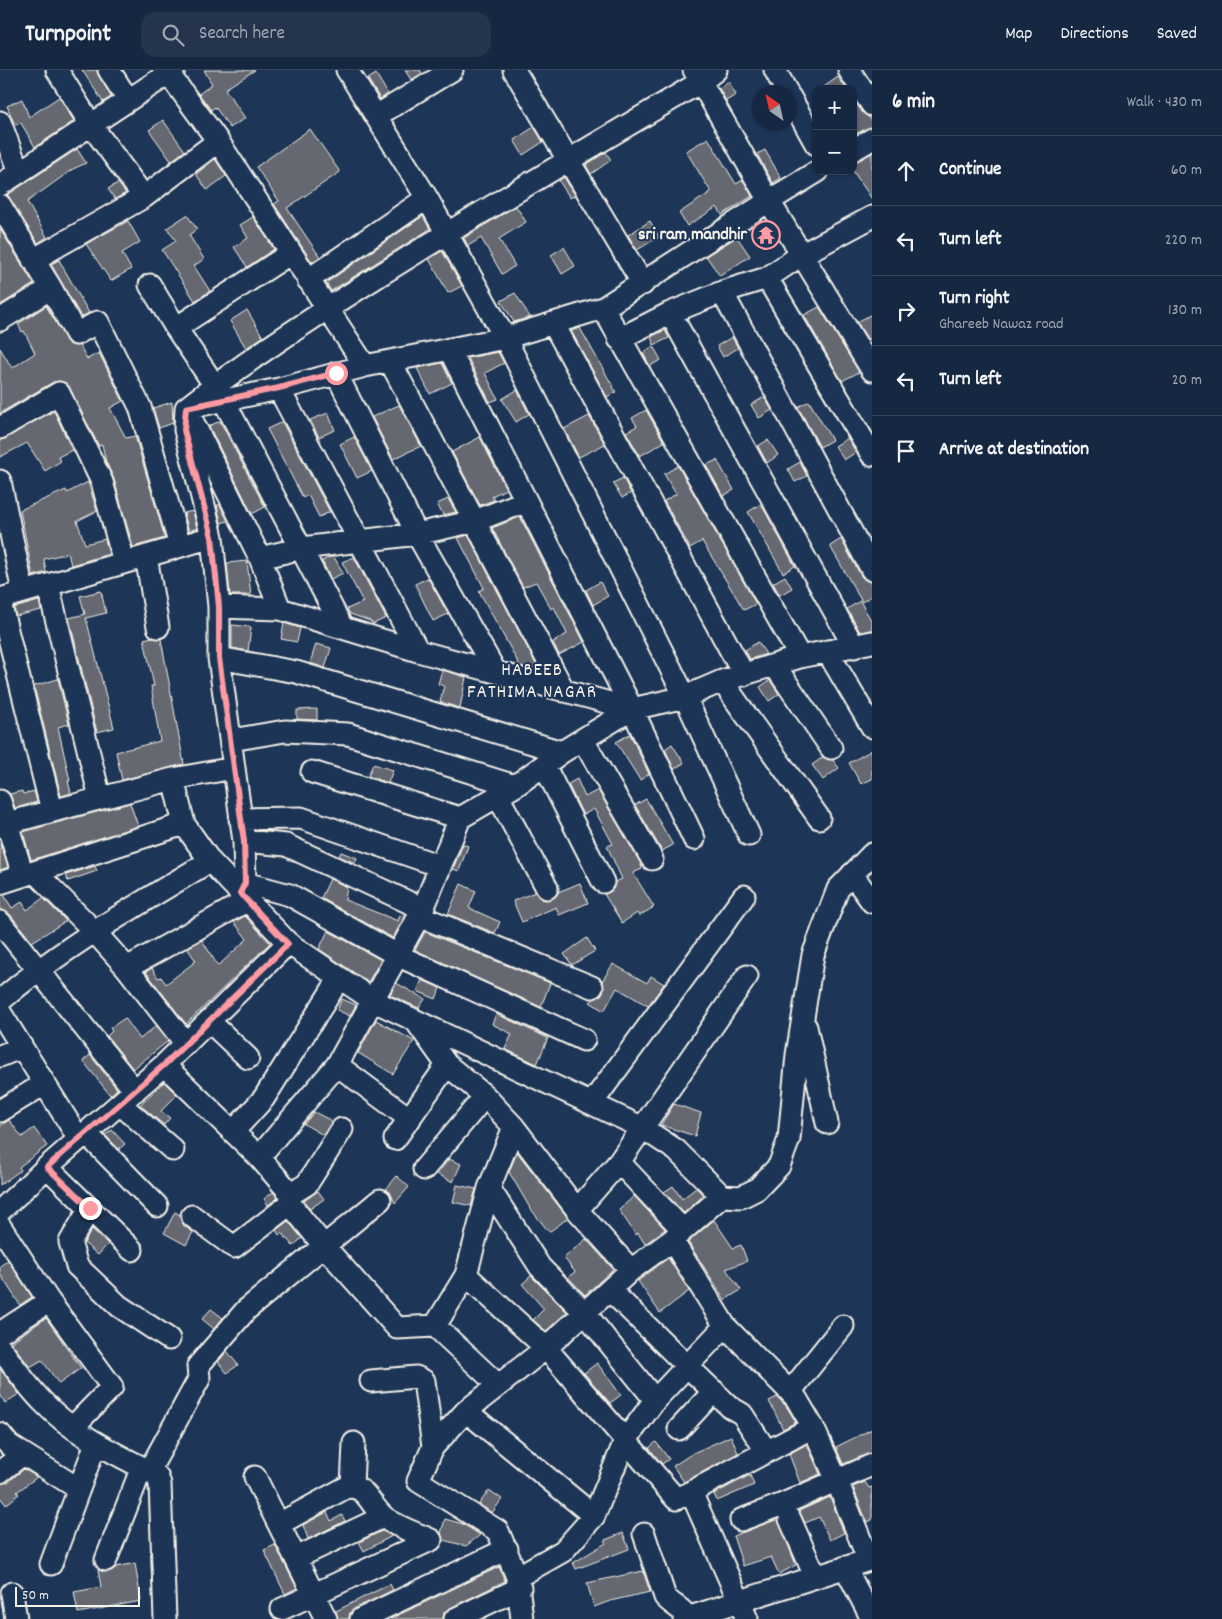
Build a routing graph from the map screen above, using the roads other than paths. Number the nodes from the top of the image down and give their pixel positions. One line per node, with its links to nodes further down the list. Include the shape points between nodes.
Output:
1 (57, 70): 16 (street)
2 (109, 70): 11 (street)
3 (347, 70): 14 (street)
4 (452, 70): 14 (street)
5 (514, 70): 21 (street)
6 (774, 70): 10 (street)
7 (849, 70): 12 (street)
8 (169, 71): 11 (street); 19 (street)
9 (704, 74): 21 (street); 27 (street)
10 (783, 85)
11 (128, 100): 16 (street)
12 (872, 105)
13 (797, 110): 17 (street)
14 (376, 116): 26 (street)
15 (0, 122): 22 (street)
16 (91, 125): 22 (street); 25 (street)
17 (812, 137)
18 (872, 139): 20 (street)
19 (218, 141): 25 (street); 31 (street)
20 (857, 148)
21 (568, 161): 30 (street); 36 (street)
22 (19, 174): 24 (street)
23 (812, 175): 27 (street)
24 (0, 185)
25 (144, 197): 33 (street)
26 (428, 198): 30 (street); 35 (street)
27 (768, 201): 32 (street); 36 (street)
28 (0, 205): 33 (street)
29 (870, 222): 32 (street)
30 (447, 233): 41 (street); 46 (street)
31 (291, 253): 35 (street); 45 (street)
32 (801, 255): 34 (street); 51 (street)
33 (33, 260): 38 (street)
34 (767, 278): 39 (street); 57 (street)
35 (308, 280): 41 (street)
36 (644, 284): 40 (street)
37 (150, 285): 45 (street)
38 (51, 288): 43 (street); 64 (street, via 76,334 98,322 140,408)
39 (722, 292): 42 (street); 69 (street)
40 (603, 308): 44 (street); 47 (street)
41 (327, 309): 50 (street); 54 (street)
42 (670, 313): 47 (street); 77 (street)
43 (0, 320)
44 (553, 323): 46 (street); 84 (street)
45 (176, 328): 54 (street)
46 (505, 338): 48 (street); 87 (street)
47 (619, 339): 80 (street)
48 (449, 349): 49 (street); 59 (street)
49 (390, 362): 50 (street); 60 (street)
50 (366, 366): 52 (street)
51 (872, 370)
52 (336, 373): 53 (street); 61 (street)
53 (279, 388): 54 (street); 63 (street)
54 (219, 392): 55 (street); 65 (street)
55 (186, 408): 62 (street, via 184,430); 67 (street)
56 (0, 428): 68 (street, via 59,393 102,482)
57 (872, 455)
58 (0, 482): 71 (street)
59 (526, 501): 60 (street); 88 (street)
60 (475, 521): 61 (street); 86 (street)
61 (417, 534): 63 (street); 83 (street)
62 (212, 537): 64 (street); 73 (street)
63 (360, 540): 65 (street); 78 (street)
64 (180, 546): 66 (street)
65 (302, 548): 67 (street); 75 (street)
66 (146, 556): 68 (street); 76 (street)
67 (260, 558): 74 (street)
68 (124, 562): 70 (street)
69 (872, 570)
70 (48, 585): 71 (street); 99 (street)
71 (23, 592): 72 (street)
72 (0, 601): 101 (street)
73 (219, 607): 74 (street); 81 (street)
74 (280, 609): 75 (street)
75 (342, 626): 78 (street)
76 (158, 627)
77 (863, 645): 79 (street)
78 (418, 651): 83 (street)
79 (827, 651): 80 (street); 89 (street)
80 (800, 657): 82 (street)
81 (219, 658): 90 (street); 93 (street, via 296,672)
82 (775, 666): 84 (street); 92 (street)
83 (495, 671): 86 (street)
84 (744, 675): 85 (street)
85 (722, 681): 87 (street); 103 (street)
86 (564, 691): 88 (street)
87 (685, 697): 88 (street); 107 (street)
88 (632, 709): 91 (street); 108 (street)
89 (872, 727)
90 (231, 740): 95 (street); 98 (street, via 285,731 348,734)
91 (583, 740): 93 (street); 111 (street)
92 (830, 748)
93 (562, 752): 94 (street)
94 (544, 765): 98 (street); 116 (street)
95 (234, 768): 97 (street); 104 (street)
96 (312, 772): 102 (street)
97 (173, 778): 99 (street); 105 (street)
98 (506, 791): 102 (street); 118 (street)
99 (100, 798): 101 (street)
100 (0, 801): 106 (street)
101 (52, 811): 106 (street)
102 (460, 818): 113 (street)
103 (819, 818)
104 (240, 819): 109 (street); 113 (street, via 301,818)
105 (184, 824): 112 (street); 114 (street)
106 (3, 825): 114 (street)
107 (749, 835)
108 (694, 840)
109 (244, 841): 119 (street); 122 (street, via 286,845)
110 (872, 854): 115 (street)
111 (652, 859)
112 (210, 861): 119 (street); 124 (street)
113 (440, 866): 122 (street)
114 (29, 874): 117 (street); 124 (street)
115 (852, 874): 121 (street); 136 (street, via 838,889 813,955)
116 (603, 882)
117 (0, 883)
118 (547, 888)
119 (244, 892): 125 (street); 126 (street, via 290,895); 127 (street)
120 (744, 896): 149 (street)
121 (872, 902)
122 (422, 912): 126 (street); 131 (street)
123 (0, 922): 128 (street)
124 (94, 930): 127 (street); 128 (street)
125 (288, 944): 130 (street); 137 (street)
126 (398, 956): 133 (street); 138 (street)
127 (127, 968): 139 (street)
128 (37, 970): 132 (street); 148 (street)
129 (747, 976): 154 (street)
130 (339, 979): 133 (street); 156 (street, via 264,1098)
131 (592, 987)
132 (0, 1001)
133 (374, 1001): 135 (street); 145 (street)
134 (0, 1012): 140 (street)
135 (413, 1018): 144 (street); 149 (street)
136 (804, 1018): 152 (street); 165 (street, via 789,1139 778,1166 757,1189 741,1197)
137 (210, 1021): 139 (street); 142 (street)
138 (584, 1040)
139 (186, 1044): 143 (street)
140 (22, 1047): 141 (street); 146 (street)
141 (0, 1056)
142 (248, 1058)
143 (164, 1065): 148 (street); 156 (street)
144 (447, 1065): 147 (street); 151 (street)
145 (337, 1066): 151 (street); 160 (street)
146 (44, 1084): 150 (street); 157 (street)
147 (486, 1096): 153 (street); 163 (street)
148 (128, 1097): 157 (street); 159 (street)
149 (592, 1103): 154 (street)
150 (0, 1110)
151 (410, 1119): 158 (street)
152 (827, 1123)
153 (514, 1127): 164 (street); 170 (street)
154 (641, 1127): 161 (street); 165 (street, via 676,1150)
155 (342, 1129): 166 (street, via 307,1184)
156 (233, 1132): 160 (street)
157 (83, 1136): 162 (street); 168 (street)
158 (395, 1139)
159 (174, 1150)
160 (259, 1156): 166 (street)
161 (619, 1162): 170 (street); 174 (street)
162 (47, 1167): 169 (street); 171 (street)
163 (424, 1169)
164 (489, 1188): 178 (street); 181 (street, via 540,1267)
165 (722, 1196): 174 (street)
166 (290, 1199): 172 (street, via 234,1247); 175 (street)
167 (380, 1200): 175 (street)
168 (157, 1206)
169 (90, 1208): 176 (street); 186 (street, via 70,1242 77,1266 119,1306)
170 (577, 1210): 177 (street)
171 (0, 1211)
172 (192, 1216)
173 (0, 1226): 180 (street)
174 (678, 1235): 177 (street); 183 (street)
175 (324, 1246): 182 (street, via 397,1328); 207 (street, via 246,1310 198,1366 199,1379)
176 (132, 1250)
177 (631, 1270): 179 (street)
178 (466, 1275): 182 (street); 188 (street)
179 (611, 1291): 181 (street); 189 (street)
180 (49, 1301): 185 (street); 196 (street, via 112,1386)
181 (585, 1313): 188 (street); 194 (street)
182 (435, 1326): 191 (street)
183 (725, 1326): 189 (street); 193 (street)
184 (842, 1326): 193 (street)
185 (0, 1333)
186 (169, 1339)
187 (0, 1348): 196 (street, via 44,1403)
188 (546, 1348): 191 (street); 200 (street)
189 (686, 1365): 192 (street); 194 (street)
190 (371, 1381): 203 (street, via 416,1376 424,1380)
191 (498, 1385): 195 (street)
192 (714, 1391): 198 (street); 204 (street, via 742,1414)
193 (790, 1392): 197 (street)
194 (655, 1400): 200 (street)
195 (466, 1411): 203 (street); 214 (street)
196 (73, 1427): 201 (street)
197 (813, 1427): 204 (street); 210 (street)
198 (679, 1429)
199 (1, 1436): 205 (street)
200 (625, 1441): 213 (street, via 676,1499); 214 (street)
201 (96, 1443): 207 (street); 212 (street)
202 (354, 1443): 211 (street)
203 (433, 1447): 220 (street, via 418,1481 498,1530)
204 (767, 1452): 213 (street)
205 (23, 1454): 208 (street); 212 (street)
206 (872, 1465): 210 (street)
207 (145, 1469): 223 (street); 233 (street, via 157,1476 160,1484)
208 (0, 1472)
209 (255, 1477): 218 (street)
210 (838, 1481): 217 (street); 222 (street)
211 (352, 1486): 215 (street, via 362,1491); 218 (street)
212 (79, 1489): 224 (street)
213 (691, 1492): 230 (street)
214 (594, 1516): 227 (street, via 563,1551)
215 (383, 1517): 221 (street); 229 (street, via 431,1540)
216 (790, 1519): 226 (street)
217 (741, 1520)
218 (279, 1524): 221 (street)
219 (644, 1534): 238 (street, via 665,1597 682,1610)
220 (507, 1549): 227 (street); 235 (street)
221 (296, 1558): 229 (street)
222 (870, 1559): 225 (street)
223 (106, 1560)
224 (51, 1564)
225 (845, 1567): 226 (street); 240 (street)
226 (815, 1576): 230 (street)
227 (519, 1582): 236 (street); 237 (street)
228 (12, 1593): 232 (street)
229 (314, 1595): 231 (street); 234 (street)
230 (737, 1600): 238 (street); 239 (street)
231 (282, 1609)
232 (16, 1619)
233 (165, 1619)
234 (326, 1619)
235 (361, 1619)
236 (455, 1619)
237 (522, 1619)
238 (686, 1619)
239 (747, 1619)
240 (872, 1619)

